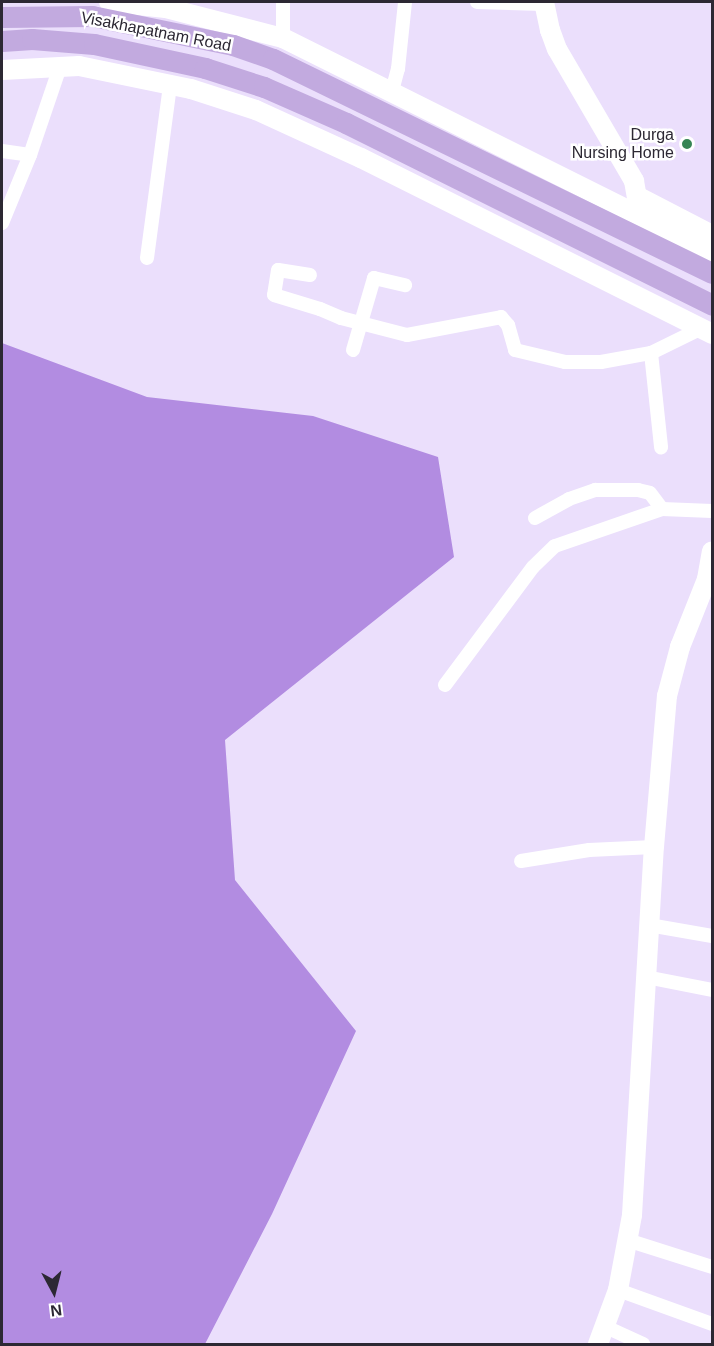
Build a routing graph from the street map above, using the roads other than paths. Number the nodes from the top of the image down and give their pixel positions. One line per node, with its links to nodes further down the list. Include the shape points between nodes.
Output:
1 (118, 2): 7 (street, via 166,8)
2 (283, 2): 7 (street)
3 (405, 2): 13 (street)
4 (477, 2): 5 (street)
5 (544, 3): 17 (street, via 557,49 625,162)
6 (2, 17): 22 (main road, Visakhapatnam Road, via 92,16 221,43 273,59)
7 (283, 38): 13 (street)
8 (2, 40): 12 (main road, via 94,44 205,68)
9 (60, 67): 10 (street); 11 (street, via 79,66); 16 (street)
10 (2, 70)
11 (170, 85): 14 (street); 21 (street)
12 (264, 87): 14 (street); 25 (main road, via 346,123)
13 (392, 91): 17 (street)
14 (256, 110): 27 (street, via 361,158)
15 (2, 151): 16 (street)
16 (30, 155): 18 (street)
17 (638, 205): 19 (street); 20 (street)
18 (2, 223)
19 (712, 235)
20 (712, 252)
21 (147, 258)
22 (712, 273)
23 (310, 275): 26 (street, via 278,270 274,295)
24 (405, 285): 26 (street, via 374,278)
25 (712, 305)
26 (360, 323): 28 (street); 29 (street, via 415,336 501,317 508,325 512,345 521,352 573,363)
27 (706, 332): 29 (street)
28 (353, 350)
29 (651, 353): 30 (street)
30 (661, 447)
31 (662, 509): 32 (street); 33 (street, via 650,493 638,489 595,490); 36 (street, via 571,539 543,555)
32 (712, 511)
33 (535, 518)
34 (712, 551): 35 (street)
35 (710, 581): 37 (street, via 680,647 667,696)
36 (445, 685)
37 (654, 847): 38 (street, via 589,850); 39 (street)
38 (521, 861)
39 (649, 925): 40 (street); 41 (street)
40 (712, 936)
41 (646, 977): 42 (street); 43 (street, via 632,1215)
42 (712, 990)
43 (627, 1240): 44 (street); 45 (street)
44 (712, 1267)
45 (618, 1290): 46 (street); 47 (street)
46 (712, 1324)
47 (602, 1336): 48 (street)
48 (643, 1344)

